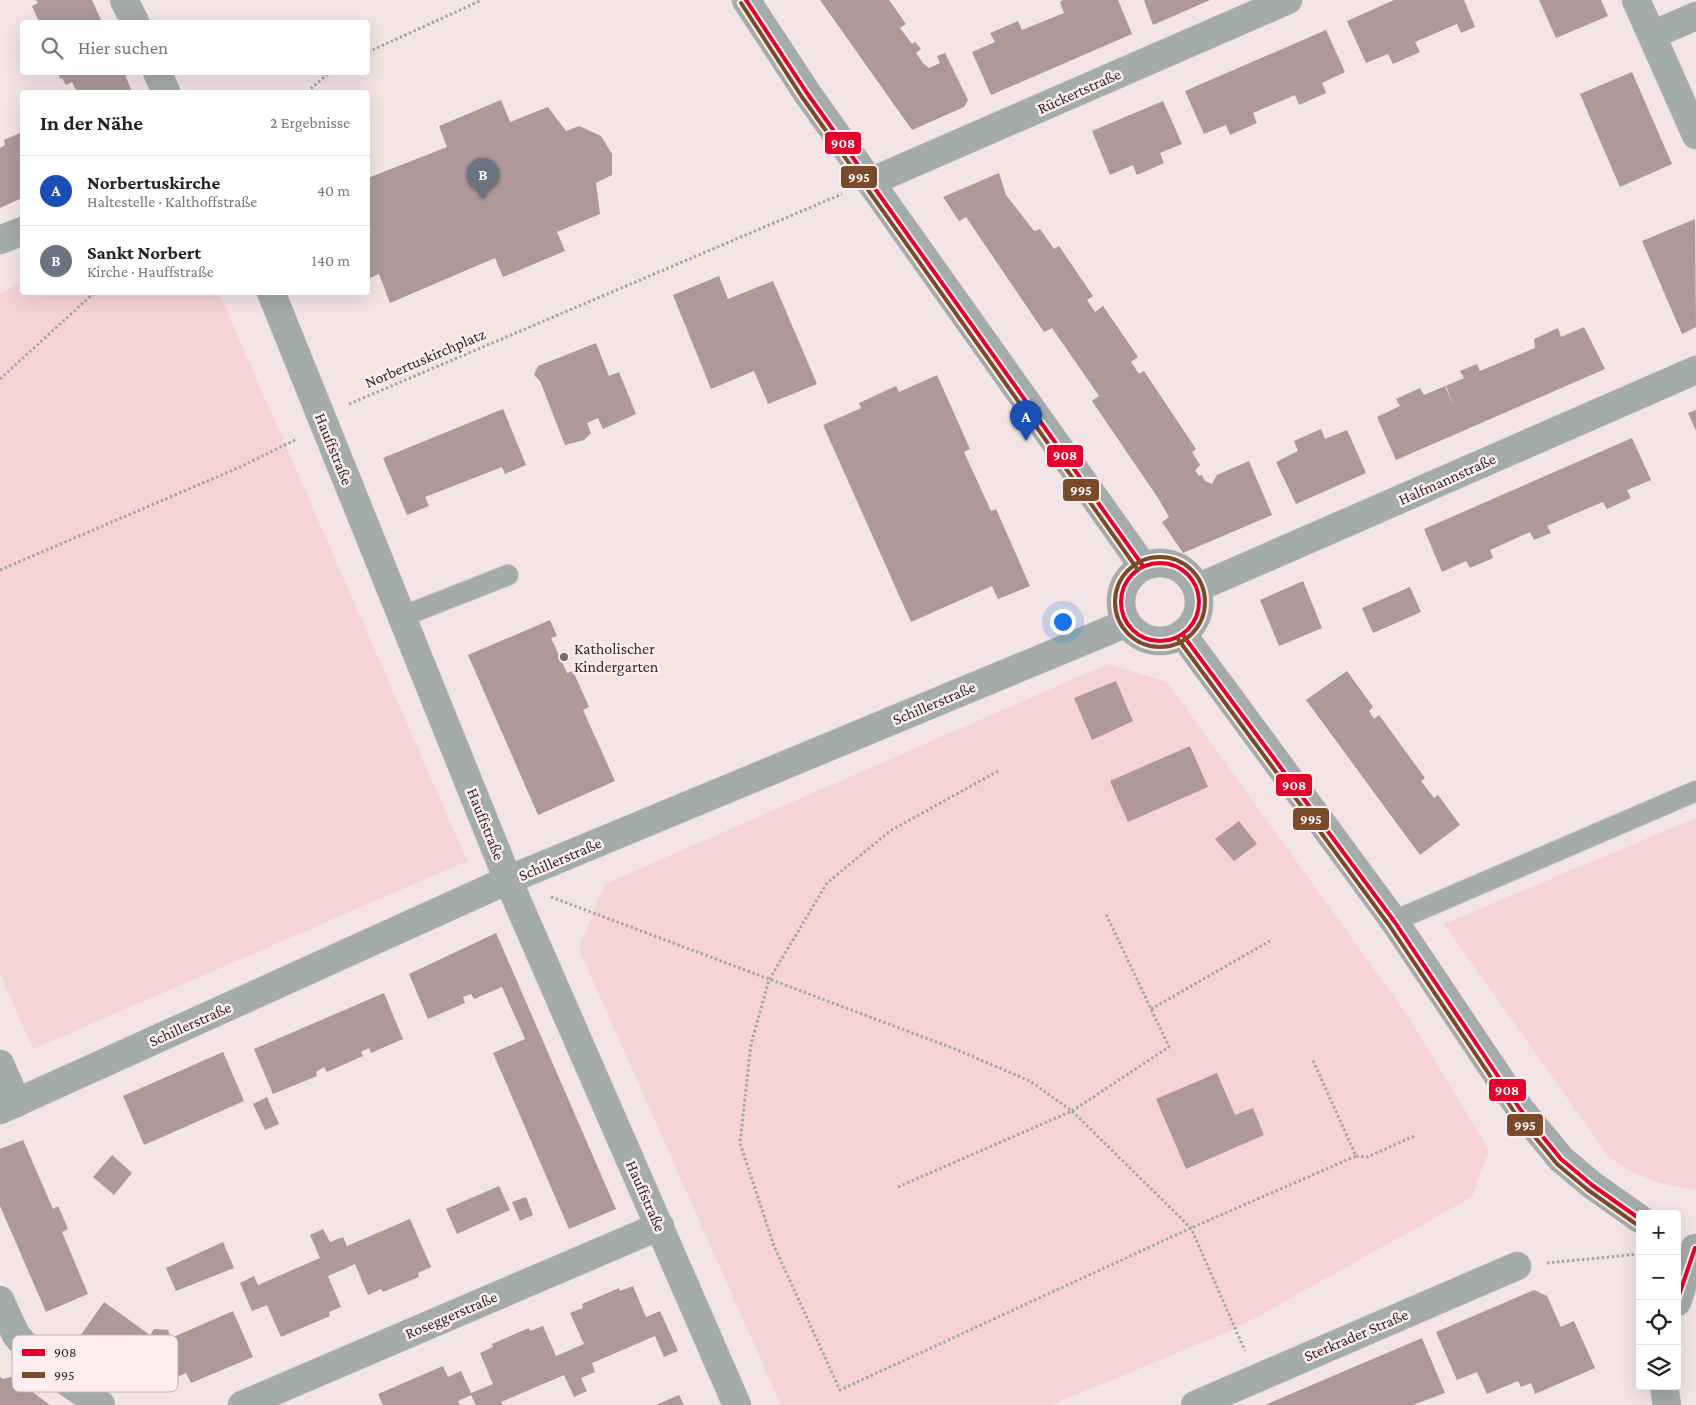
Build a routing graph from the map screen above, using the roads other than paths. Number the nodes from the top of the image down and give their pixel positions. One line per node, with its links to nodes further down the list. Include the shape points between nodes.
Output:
1 (124, 0): 6 (street)
2 (746, 0): 11 (street)
3 (1288, 0): 11 (street, Rückertstraße)
4 (1636, 0): 7 (street)
5 (1696, 16): 7 (street)
6 (134, 20)
7 (1652, 35): 10 (street)
8 (158, 75): 9 (street)
9 (165, 90)
10 (1696, 136)
11 (870, 182): 16 (street)
12 (20, 232): 13 (street)
13 (0, 240)
14 (272, 295): 19 (street, Hauffstraße)
15 (1696, 370): 18 (street, Halfmannstraße)
16 (1143, 566): 18 (street, via 1169,563 1181,568); 20 (street, via 1132,574 1121,596 1121,610)
17 (508, 575): 19 (lane)
18 (1198, 588): 21 (street, via 1198,614)
19 (402, 617): 23 (street, Hauffstraße)
20 (1127, 623): 21 (street, via 1145,639 1158,642); 23 (street, Schillerstraße)
21 (1183, 635): 24 (street)
22 (1696, 791): 24 (lane)
23 (508, 880): 26 (street, Schillerstraße); 28 (street, Hauffstraße)
24 (1394, 921): 27 (street, via 1520,1109 1561,1159)
25 (0, 1064): 26 (street)
26 (8, 1107)
27 (1636, 1217)
28 (660, 1226): 38 (street, Roseggerstraße); 39 (street, Hauffstraße)
29 (1681, 1241): 30 (street)
30 (1696, 1248): 33 (street)
31 (1517, 1266): 40 (street, Sterkrader Straße)
32 (0, 1300): 34 (street)
33 (1678, 1300)
34 (16, 1335)
35 (1665, 1390): 41 (street)
36 (82, 1392): 37 (street)
37 (101, 1405)
38 (242, 1405)
39 (737, 1405)
40 (1195, 1405)
41 (1667, 1405)

